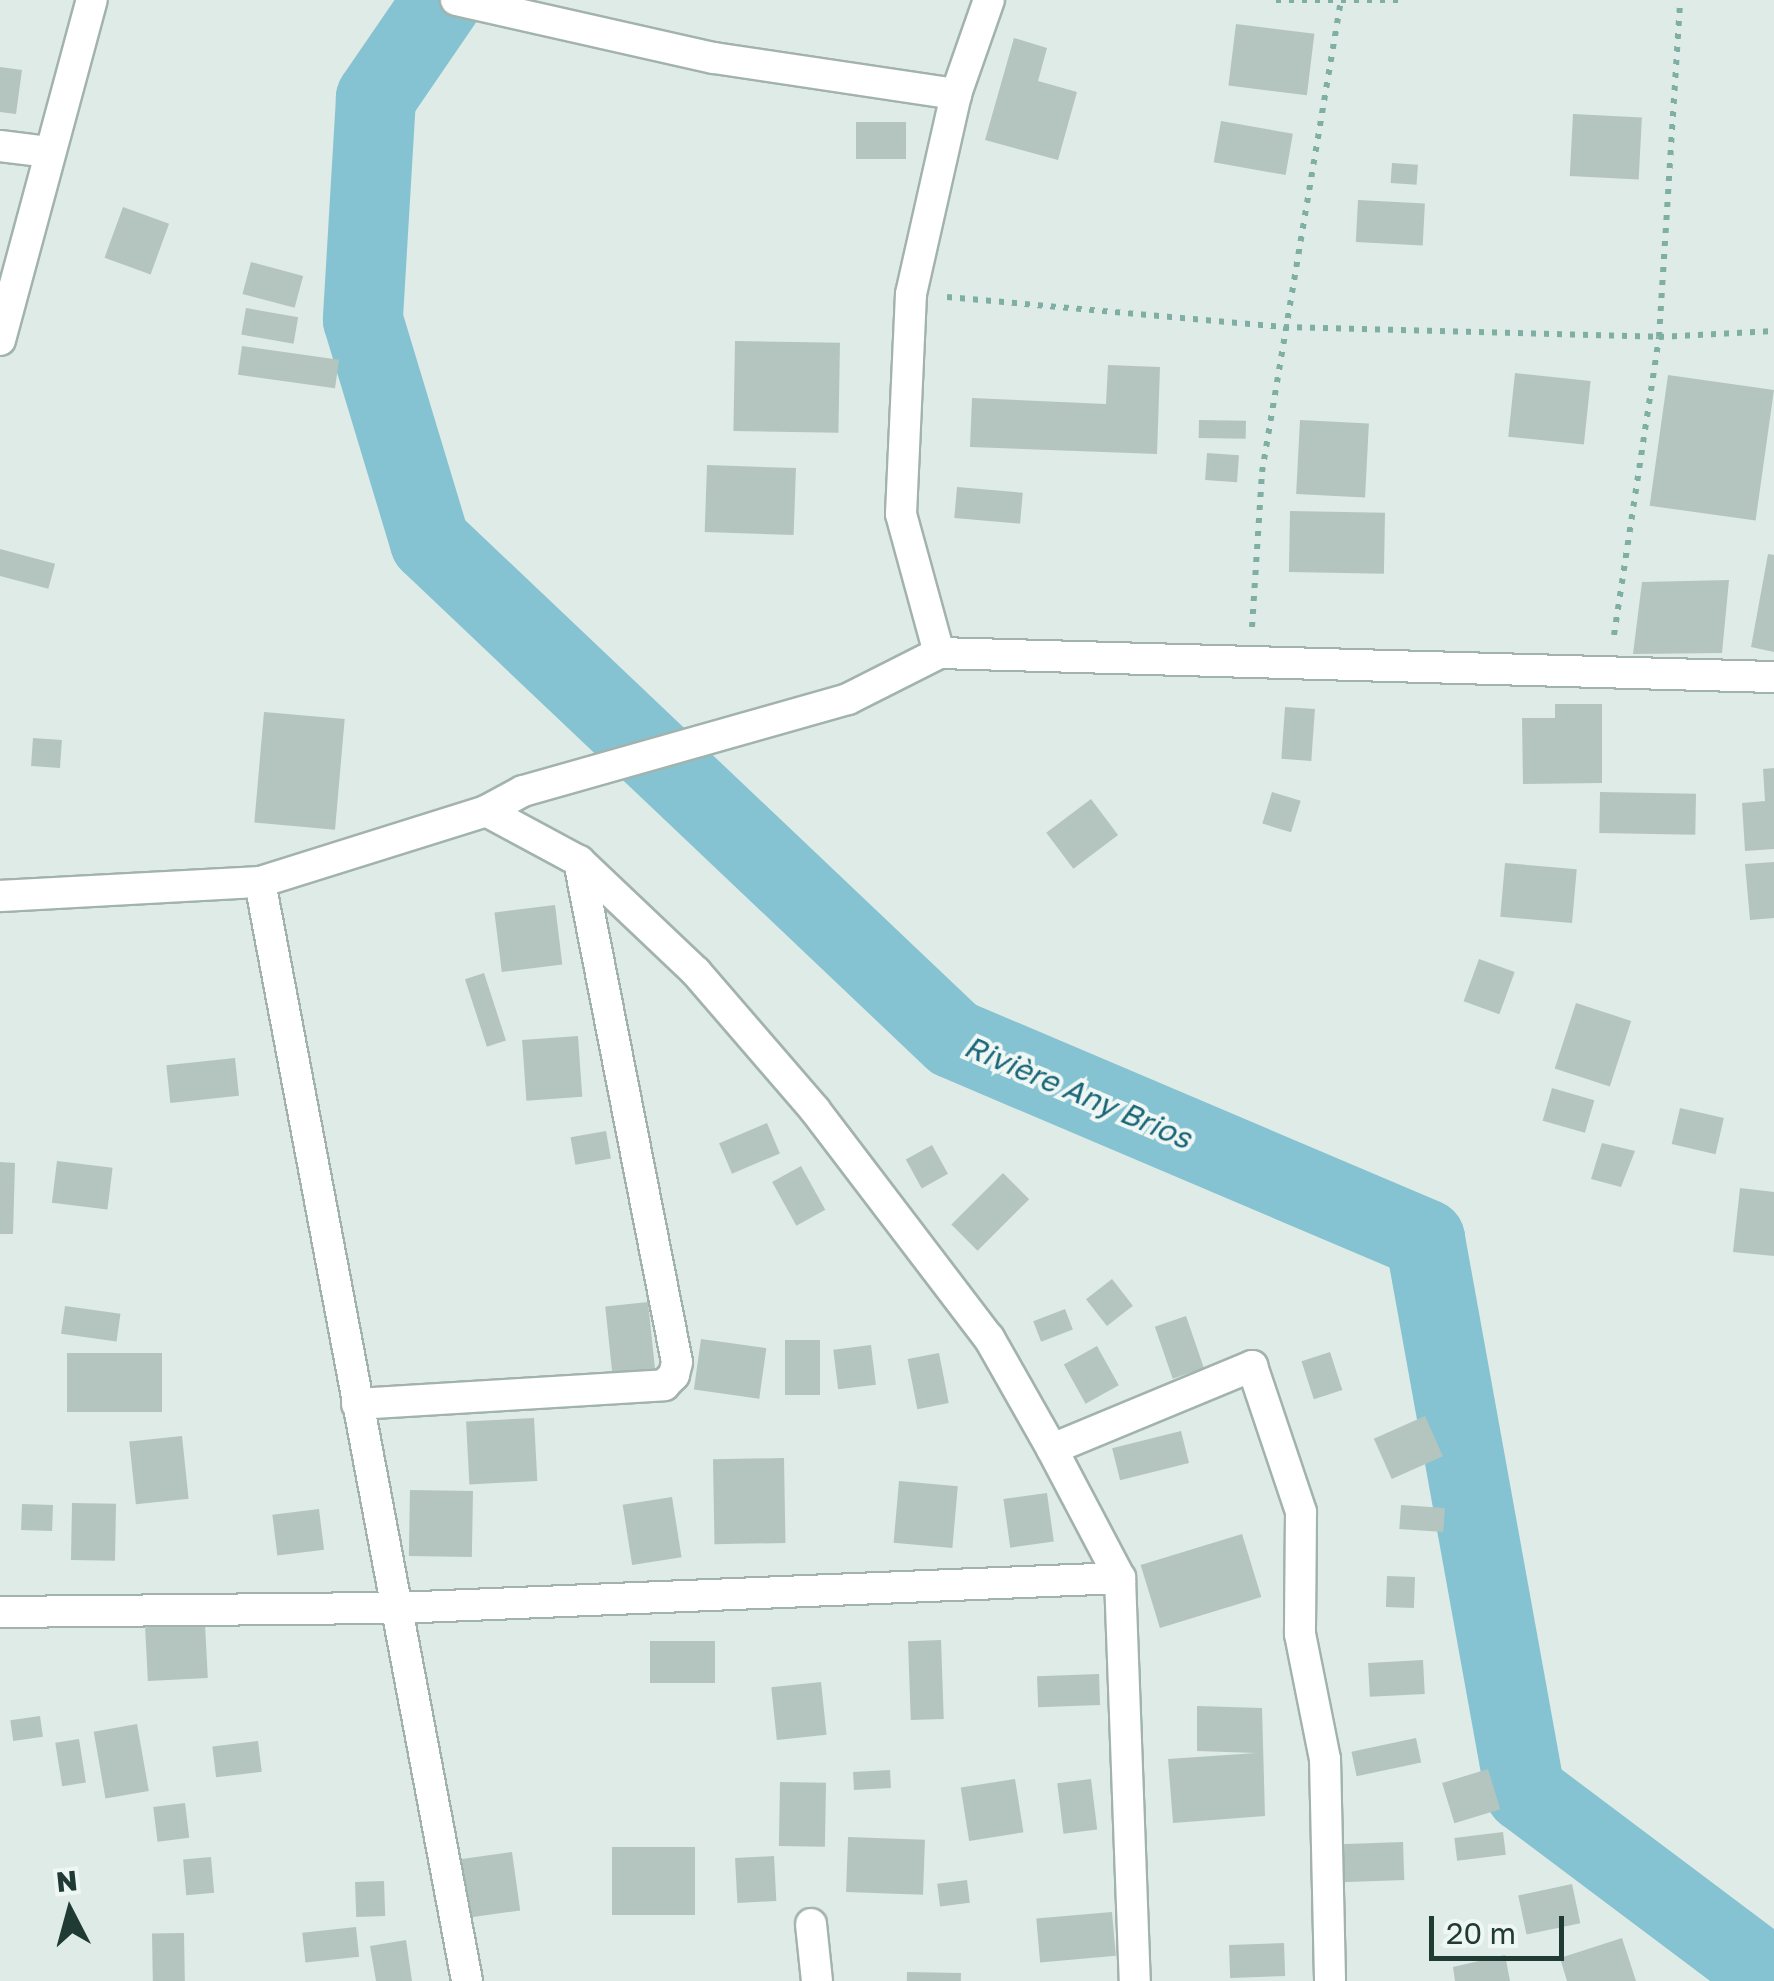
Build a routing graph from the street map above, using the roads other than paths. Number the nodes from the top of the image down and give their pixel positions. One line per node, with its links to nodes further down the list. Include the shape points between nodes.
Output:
1 (92, 0): 6 (street)
2 (456, 0): 4 (street, via 714,58)
3 (989, 0): 4 (street)
4 (956, 94): 8 (street, via 911,294 901,514)
5 (0, 146): 6 (street)
6 (48, 152): 7 (street)
7 (0, 340)
8 (939, 653): 9 (street); 10 (street, via 848,699 523,790)
9 (1774, 677)
10 (486, 811): 11 (street); 12 (street)
11 (579, 862): 14 (street, via 678,1362 674,1374 664,1385); 15 (street, via 696,972 814,1110 990,1338)
12 (260, 882): 13 (street); 14 (street)
13 (0, 896)
14 (357, 1404): 17 (street)
15 (1052, 1449): 16 (street); 23 (street, via 1252,1366 1301,1512 1300,1634 1326,1758)
16 (1120, 1578): 17 (street); 22 (street)
17 (396, 1608): 18 (street); 20 (street)
18 (0, 1612)
19 (811, 1924): 21 (street)
20 (468, 1981)
21 (818, 1981)
22 (1134, 1981)
23 (1330, 1981)

